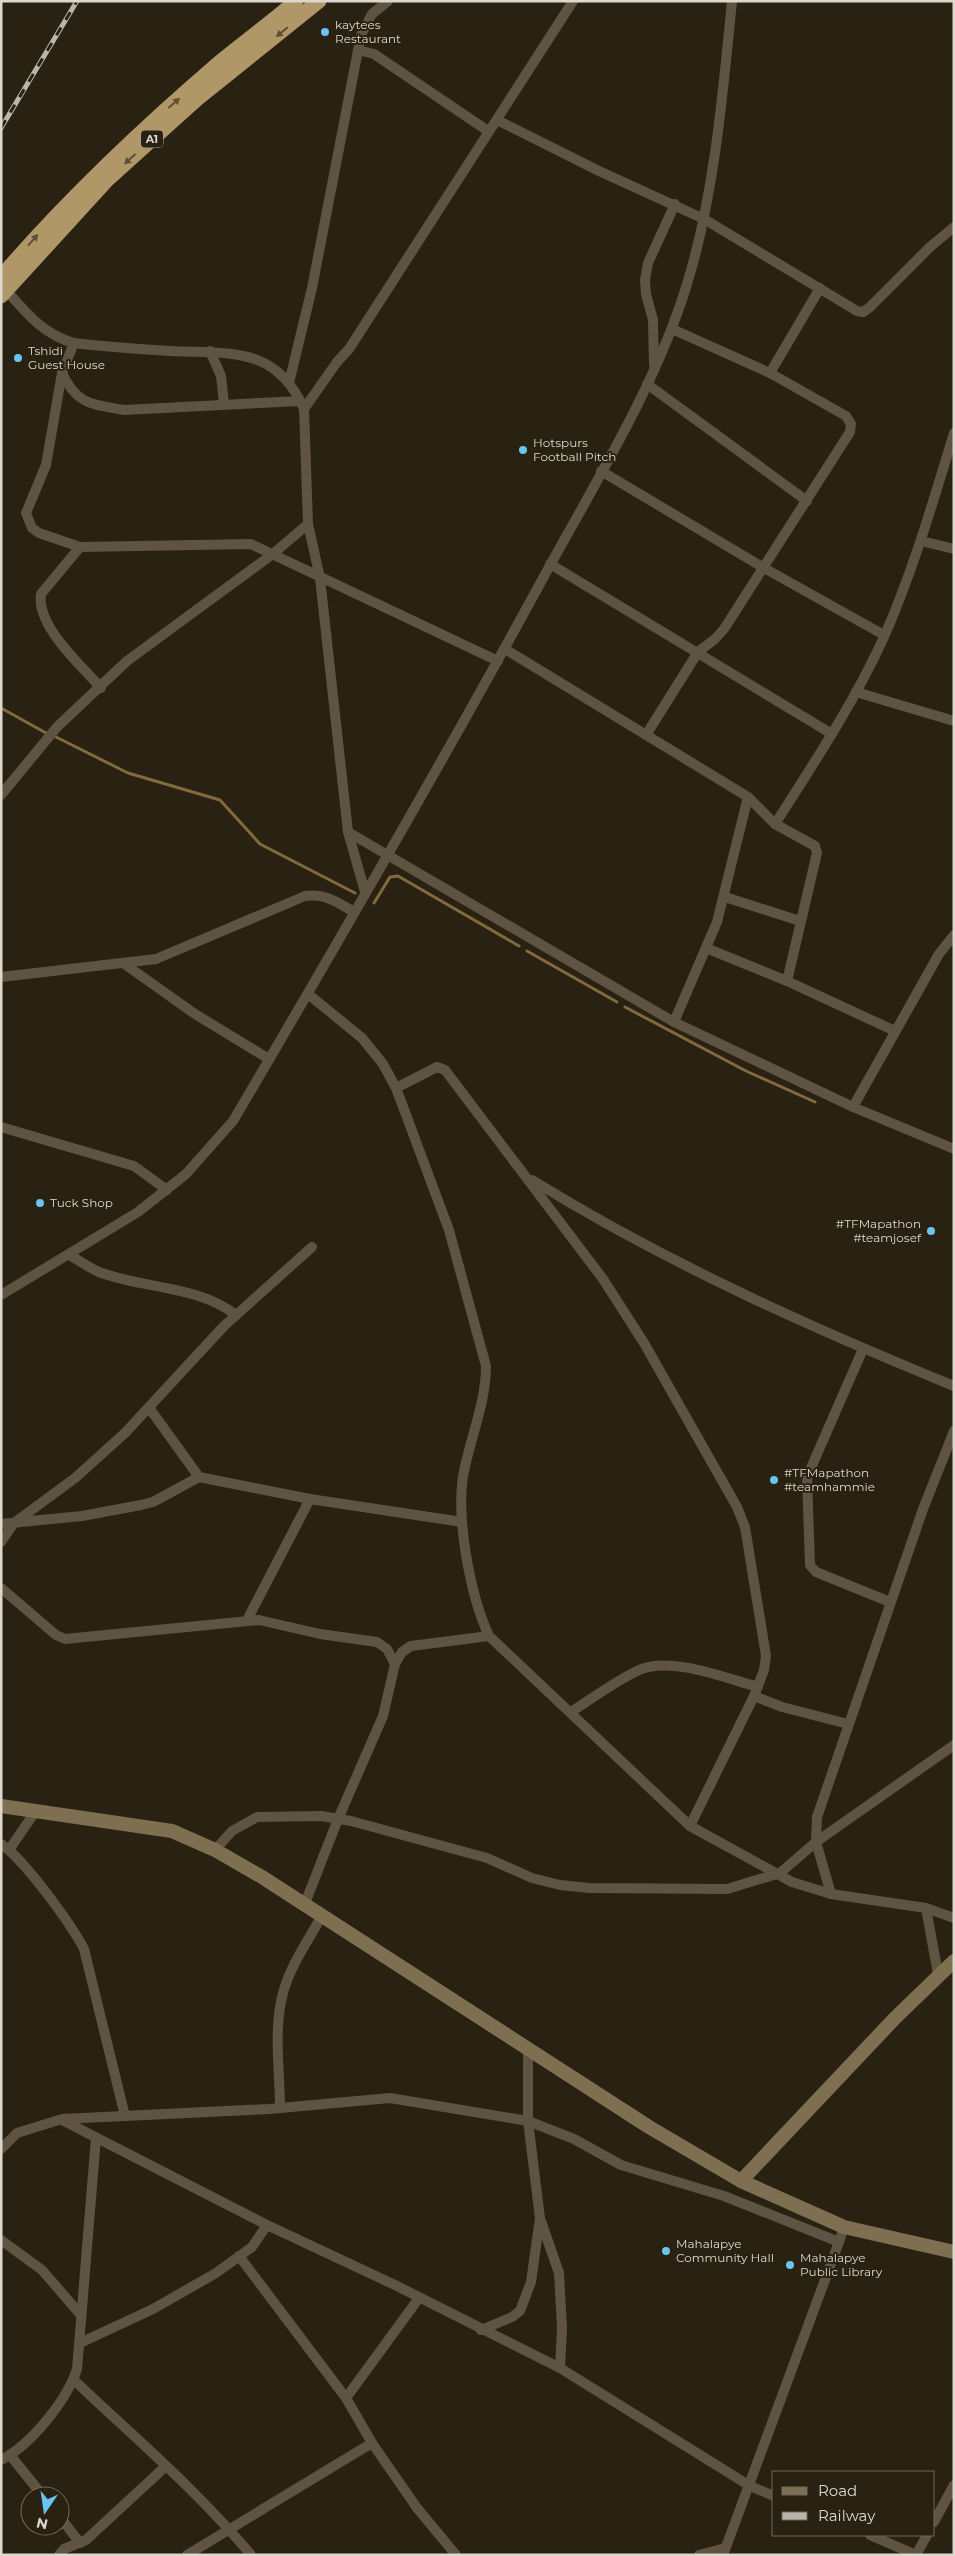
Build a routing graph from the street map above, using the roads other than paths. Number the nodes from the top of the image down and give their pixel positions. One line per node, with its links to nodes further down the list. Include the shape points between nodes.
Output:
1 (296, 1): 12 (highway, A1, one-way to 1, via 42,230 98,172 220,62)
2 (319, 1): 12 (highway, A1, one-way to 12, via 197,98 107,180)
3 (388, 1): 6 (street, via 365,23)
4 (573, 1): 7 (street)
5 (732, 1): 10 (street)
6 (358, 50): 8 (street, via 374,54); 20 (street, via 312,288)
7 (497, 120): 8 (street); 9 (street, via 599,171)
8 (488, 131): 23 (street, via 349,350)
9 (675, 204): 10 (street); 17 (street, via 648,263 645,280 653,320)
10 (704, 219): 13 (street); 14 (street)
11 (954, 227): 13 (street, via 862,312)
12 (3, 288): 15 (street, via 39,326 58,339)
13 (820, 288): 19 (street)
14 (672, 329): 17 (street); 19 (street)
15 (74, 343): 16 (street); 18 (street)
16 (210, 351): 20 (street, via 257,359 281,373); 22 (street, via 221,376)
17 (654, 368): 21 (street)
18 (62, 373): 22 (street, via 77,397 96,405 124,410); 29 (street, via 46,465 26,513 32,528 39,533)
19 (770, 373): 26 (street, via 846,416 851,424 850,432)
20 (289, 383): 23 (street)
21 (647, 384): 25 (street); 26 (street)
22 (224, 403): 23 (street)
23 (302, 405): 27 (street)
24 (954, 433): 28 (street)
25 (601, 471): 32 (street); 33 (street)
26 (807, 500): 33 (street)
27 (308, 524): 31 (street); 34 (street)
28 (921, 541): 30 (street); 35 (street)
29 (80, 547): 31 (street, via 251,544); 39 (street, via 41,594 39,604 50,628)
30 (954, 550)
31 (274, 553): 34 (street); 39 (street, via 127,661)
32 (550, 564): 36 (street); 37 (street)
33 (764, 568): 35 (street); 37 (street, via 724,629)
34 (320, 578): 38 (street); 47 (street)
35 (884, 636): 40 (street)
36 (505, 649): 38 (street); 43 (street)
37 (698, 652): 42 (street); 43 (street)
38 (498, 661): 48 (street)
39 (101, 688): 44 (street, via 57,727)
40 (856, 692): 41 (street); 42 (street)
41 (954, 721)
42 (832, 734): 46 (street)
43 (646, 735): 45 (street)
44 (1, 795)
45 (748, 797): 46 (street); 50 (street)
46 (775, 824): 52 (street, via 809,841 818,853)
47 (348, 832): 48 (street); 49 (street)
48 (388, 856): 49 (street); 59 (street)
49 (365, 892): 51 (street)
50 (725, 897): 52 (street); 54 (street)
51 (354, 912): 55 (street, via 328,897 305,896 169,956); 58 (street)
52 (800, 921): 57 (street)
53 (954, 935): 60 (street, via 938,954)
54 (706, 948): 57 (street); 59 (street)
55 (123, 963): 56 (street); 61 (street, via 195,1014)
56 (1, 977)
57 (787, 981): 60 (street)
58 (308, 994): 61 (street); 62 (street, via 362,1038 383,1064)
59 (674, 1022): 63 (street)
60 (895, 1031): 63 (street)
61 (269, 1060): 67 (street, via 233,1121 186,1174)
62 (396, 1088): 66 (street, via 437,1067 445,1070); 78 (street, via 449,1230 486,1366 486,1383 464,1472)
63 (854, 1107): 65 (street)
64 (1, 1127): 67 (street, via 134,1166)
65 (954, 1149)
66 (526, 1177): 72 (street, via 677,1263); 87 (street, via 603,1279 644,1343 737,1507 745,1527 766,1656)
67 (167, 1190): 69 (street)
68 (312, 1247): 71 (street)
69 (69, 1255): 70 (street); 71 (street, via 98,1272 206,1298)
70 (1, 1294)
71 (236, 1315): 74 (street)
72 (863, 1349): 73 (street); 83 (street, via 807,1477 810,1565 816,1572)
73 (954, 1386)
74 (150, 1409): 76 (street); 79 (street, via 75,1478)
75 (954, 1430): 83 (street)
76 (199, 1477): 77 (street); 79 (street, via 153,1502 82,1516)
77 (310, 1499): 78 (street); 84 (street)
78 (462, 1522): 85 (street, via 477,1603)
79 (14, 1523): 80 (street); 81 (street)
80 (1, 1524)
81 (1, 1542)
82 (1, 1588): 84 (street, via 56,1635 69,1640)
83 (890, 1602): 89 (street)
84 (247, 1620): 86 (street, via 377,1642 387,1649)
85 (489, 1636): 86 (street, via 411,1646 402,1652); 88 (street)
86 (395, 1664): 93 (street, via 383,1716)
87 (756, 1691): 88 (street, via 682,1666 657,1666 638,1670); 89 (street, via 782,1707); 94 (street)
88 (571, 1712): 94 (street)
89 (848, 1724): 95 (street, via 817,1817)
90 (954, 1744): 95 (street)
91 (1, 1806): 92 (main road)
92 (34, 1812): 96 (street); 97 (main road, via 172,1831)
93 (338, 1819): 97 (street, via 257,1816 232,1831); 98 (street, via 486,1858 532,1878 560,1885 726,1889); 100 (street)
94 (690, 1826): 98 (street)
95 (816, 1842): 98 (street); 99 (street)
96 (5, 1847): 108 (street, via 75,1932 84,1949)
97 (216, 1850): 100 (main road)
98 (780, 1873): 99 (street, via 800,1885)
99 (831, 1894): 101 (street)
100 (304, 1906): 102 (main road)
101 (926, 1908): 103 (street); 105 (street)
102 (321, 1917): 106 (main road); 107 (street, via 283,1993 279,2016)
103 (954, 1918)
104 (954, 1961): 105 (main road)
105 (938, 1974): 113 (main road)
106 (528, 2050): 110 (street); 113 (main road)
107 (280, 2108): 108 (street); 110 (street, via 390,2098)
108 (125, 2116): 109 (street)
109 (62, 2119): 111 (street); 112 (street, via 17,2133)
110 (528, 2121): 114 (street); 118 (street, via 574,2139 621,2165 724,2196)
111 (96, 2138): 115 (street); 122 (street)
112 (1, 2149)
113 (740, 2182): 116 (main road)
114 (540, 2218): 123 (street, via 531,2282 520,2311); 125 (street, via 559,2273)
115 (267, 2225): 120 (street, via 252,2247); 121 (street)
116 (844, 2227): 118 (street); 119 (main road)
117 (1, 2240): 122 (street, via 42,2270)
118 (840, 2242): 133 (street)
119 (954, 2252)
120 (240, 2256): 124 (street, via 154,2310); 127 (street)
121 (419, 2298): 123 (street); 127 (street)
122 (80, 2314): 124 (street)
123 (481, 2330): 125 (street)
124 (80, 2343): 126 (street)
125 (560, 2368): 133 (street)
126 (74, 2380): 129 (street, via 50,2415); 130 (street)
127 (346, 2398): 128 (street)
128 (372, 2443): 136 (street); 145 (street, via 417,2508)
129 (6, 2458): 132 (street)
130 (166, 2466): 136 (street); 140 (street)
131 (954, 2485): 135 (street)
132 (33, 2486)
133 (750, 2486): 134 (street); 141 (street)
134 (772, 2495)
135 (935, 2520)
136 (228, 2528): 143 (street); 144 (street)
137 (70, 2530): 140 (street)
138 (872, 2536): 147 (street)
139 (926, 2536): 147 (street)
140 (80, 2543): 142 (street, via 64,2549)
141 (724, 2551): 146 (street)
142 (59, 2555)
143 (187, 2555)
144 (251, 2555)
145 (456, 2555)
146 (699, 2555)
147 (916, 2555)

